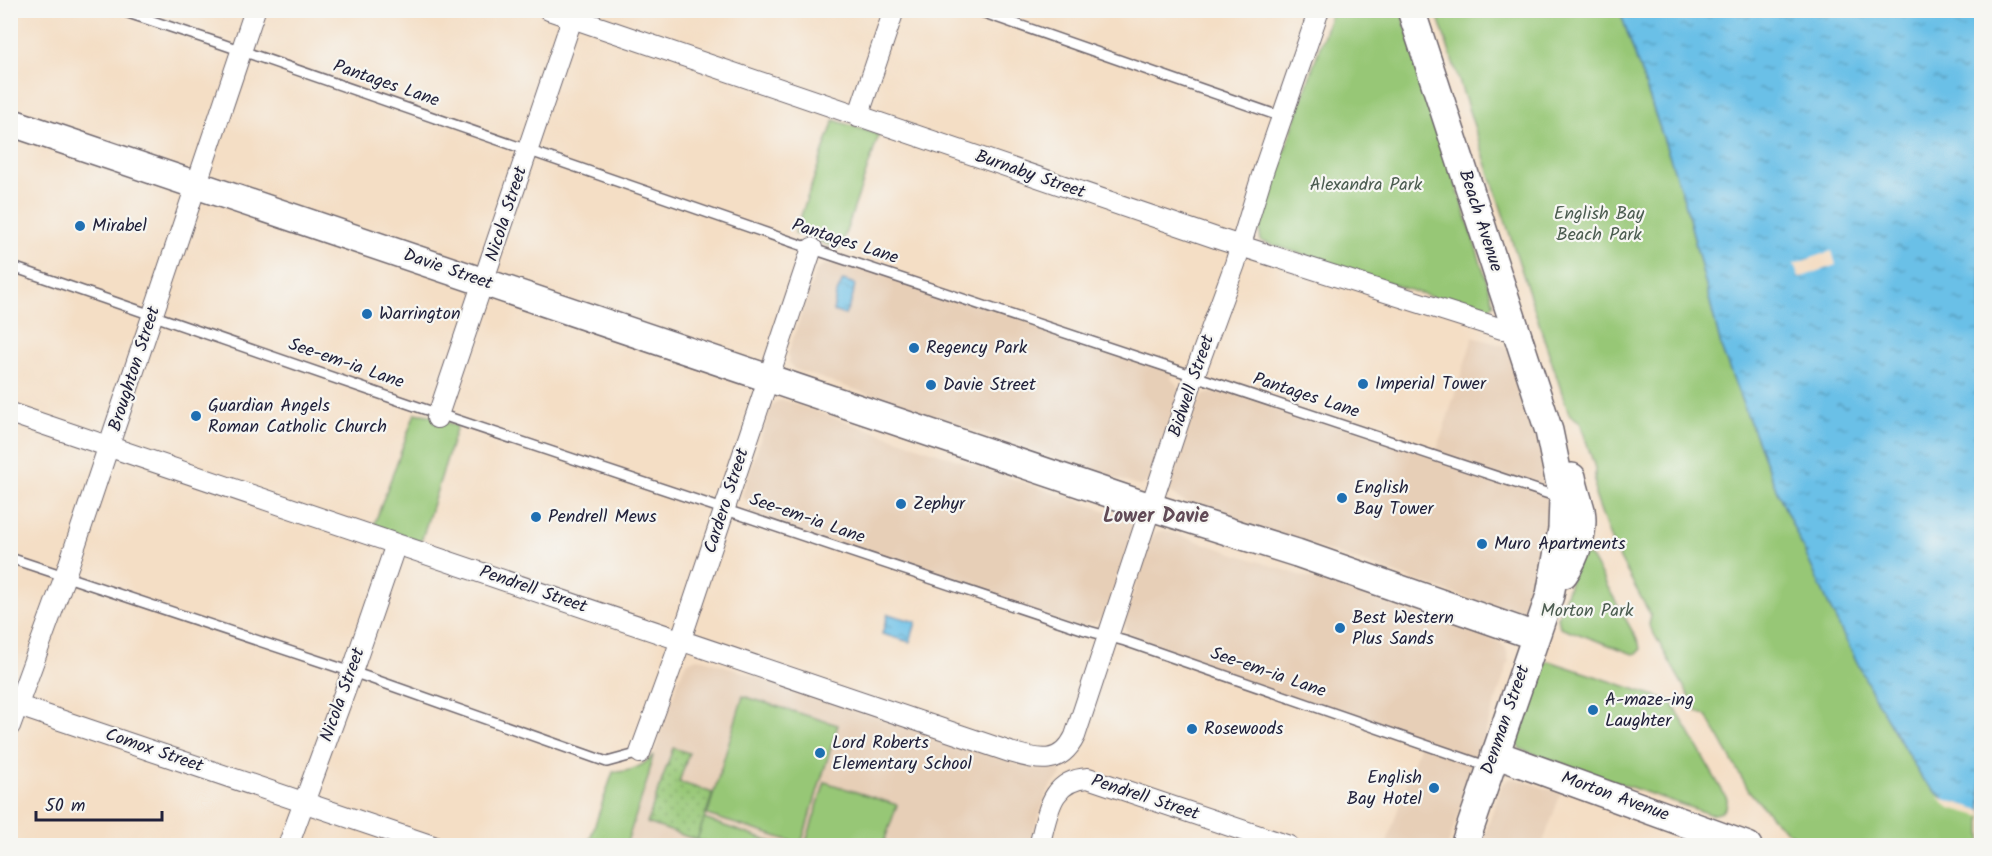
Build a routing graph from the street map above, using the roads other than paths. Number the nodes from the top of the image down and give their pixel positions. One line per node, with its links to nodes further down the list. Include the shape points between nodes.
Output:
1 (119, 10): 9 (lane, Pantages Lane)
2 (255, 10): 9 (street, Broughton Street)
3 (549, 10): 8 (street, Burnaby Street)
4 (894, 10): 10 (street)
5 (976, 10): 11 (lane)
6 (1319, 10): 11 (street, Bidwell Street)
7 (1411, 10): 20 (main road, Beach Avenue)
8 (573, 14): 10 (street, Burnaby Street); 13 (street, Nicola Street)
9 (241, 51): 13 (lane, Pantages Lane); 14 (street, Broughton Street)
10 (858, 117): 15 (street, Burnaby Street)
11 (1282, 117): 15 (street, Bidwell Street)
12 (10, 122): 14 (main road, Davie Street)
13 (528, 151): 16 (lane, Pantages Lane); 18 (street, Nicola Street)
14 (196, 184): 18 (main road, Davie Street); 19 (street, Broughton Street)
15 (1241, 246): 20 (street, Burnaby Street, via 1502,329); 21 (street, Bidwell Street)
16 (812, 248): 21 (lane, Pantages Lane); 22 (street, Cardero Street)
17 (10, 266): 19 (lane, See-em-ia Lane)
18 (484, 282): 22 (main road, Davie Street); 24 (street, Nicola Street)
19 (153, 315): 24 (lane, See-em-ia Lane); 25 (street, Broughton Street)
20 (1515, 328): 26 (main road, Beach Avenue)
21 (1194, 376): 26 (lane, Pantages Lane); 27 (street, Bidwell Street)
22 (768, 378): 27 (main road, Davie Street); 28 (street, Cardero Street)
23 (10, 412): 25 (street, Pendrell Street)
24 (438, 416): 28 (lane, See-em-ia Lane)
25 (110, 446): 29 (street, Pendrell Street); 31 (street, Broughton Street)
26 (1572, 504): 32 (main road, Denman Street, via 1562,529 1550,595)
27 (1152, 507): 32 (main road, Davie Street); 33 (street, Bidwell Street)
28 (724, 509): 33 (lane, See-em-ia Lane); 34 (street, Cardero Street)
29 (396, 544): 34 (street, Pendrell Street); 35 (street, Nicola Street)
30 (10, 558): 31 (lane)
31 (66, 576): 35 (lane); 36 (street, Broughton Street)
32 (1535, 636): 40 (main road, Denman Street)
33 (1109, 637): 39 (street, Bidwell Street, via 1075,736); 40 (lane, See-em-ia Lane)
34 (681, 640): 38 (street, Cardero Street); 39 (street, Pendrell Street, via 1010,752 1039,760)
35 (352, 672): 38 (lane, via 607,762); 41 (street, Nicola Street)
36 (14, 705): 37 (street, Broughton Street); 41 (street, Comox Street)
37 (10, 726)
38 (640, 753)
39 (1057, 756)
40 (1492, 760): 42 (main road, Morton Avenue); 47 (main road, Denman Street)
41 (304, 802): 43 (street, Nicola Street); 44 (street, Comox Street)
42 (1742, 843)
43 (288, 846)
44 (433, 846)
45 (1039, 846): 46 (street, Pendrell Street, via 1054,796 1070,782 1083,779)
46 (1289, 846)
47 (1464, 846)

